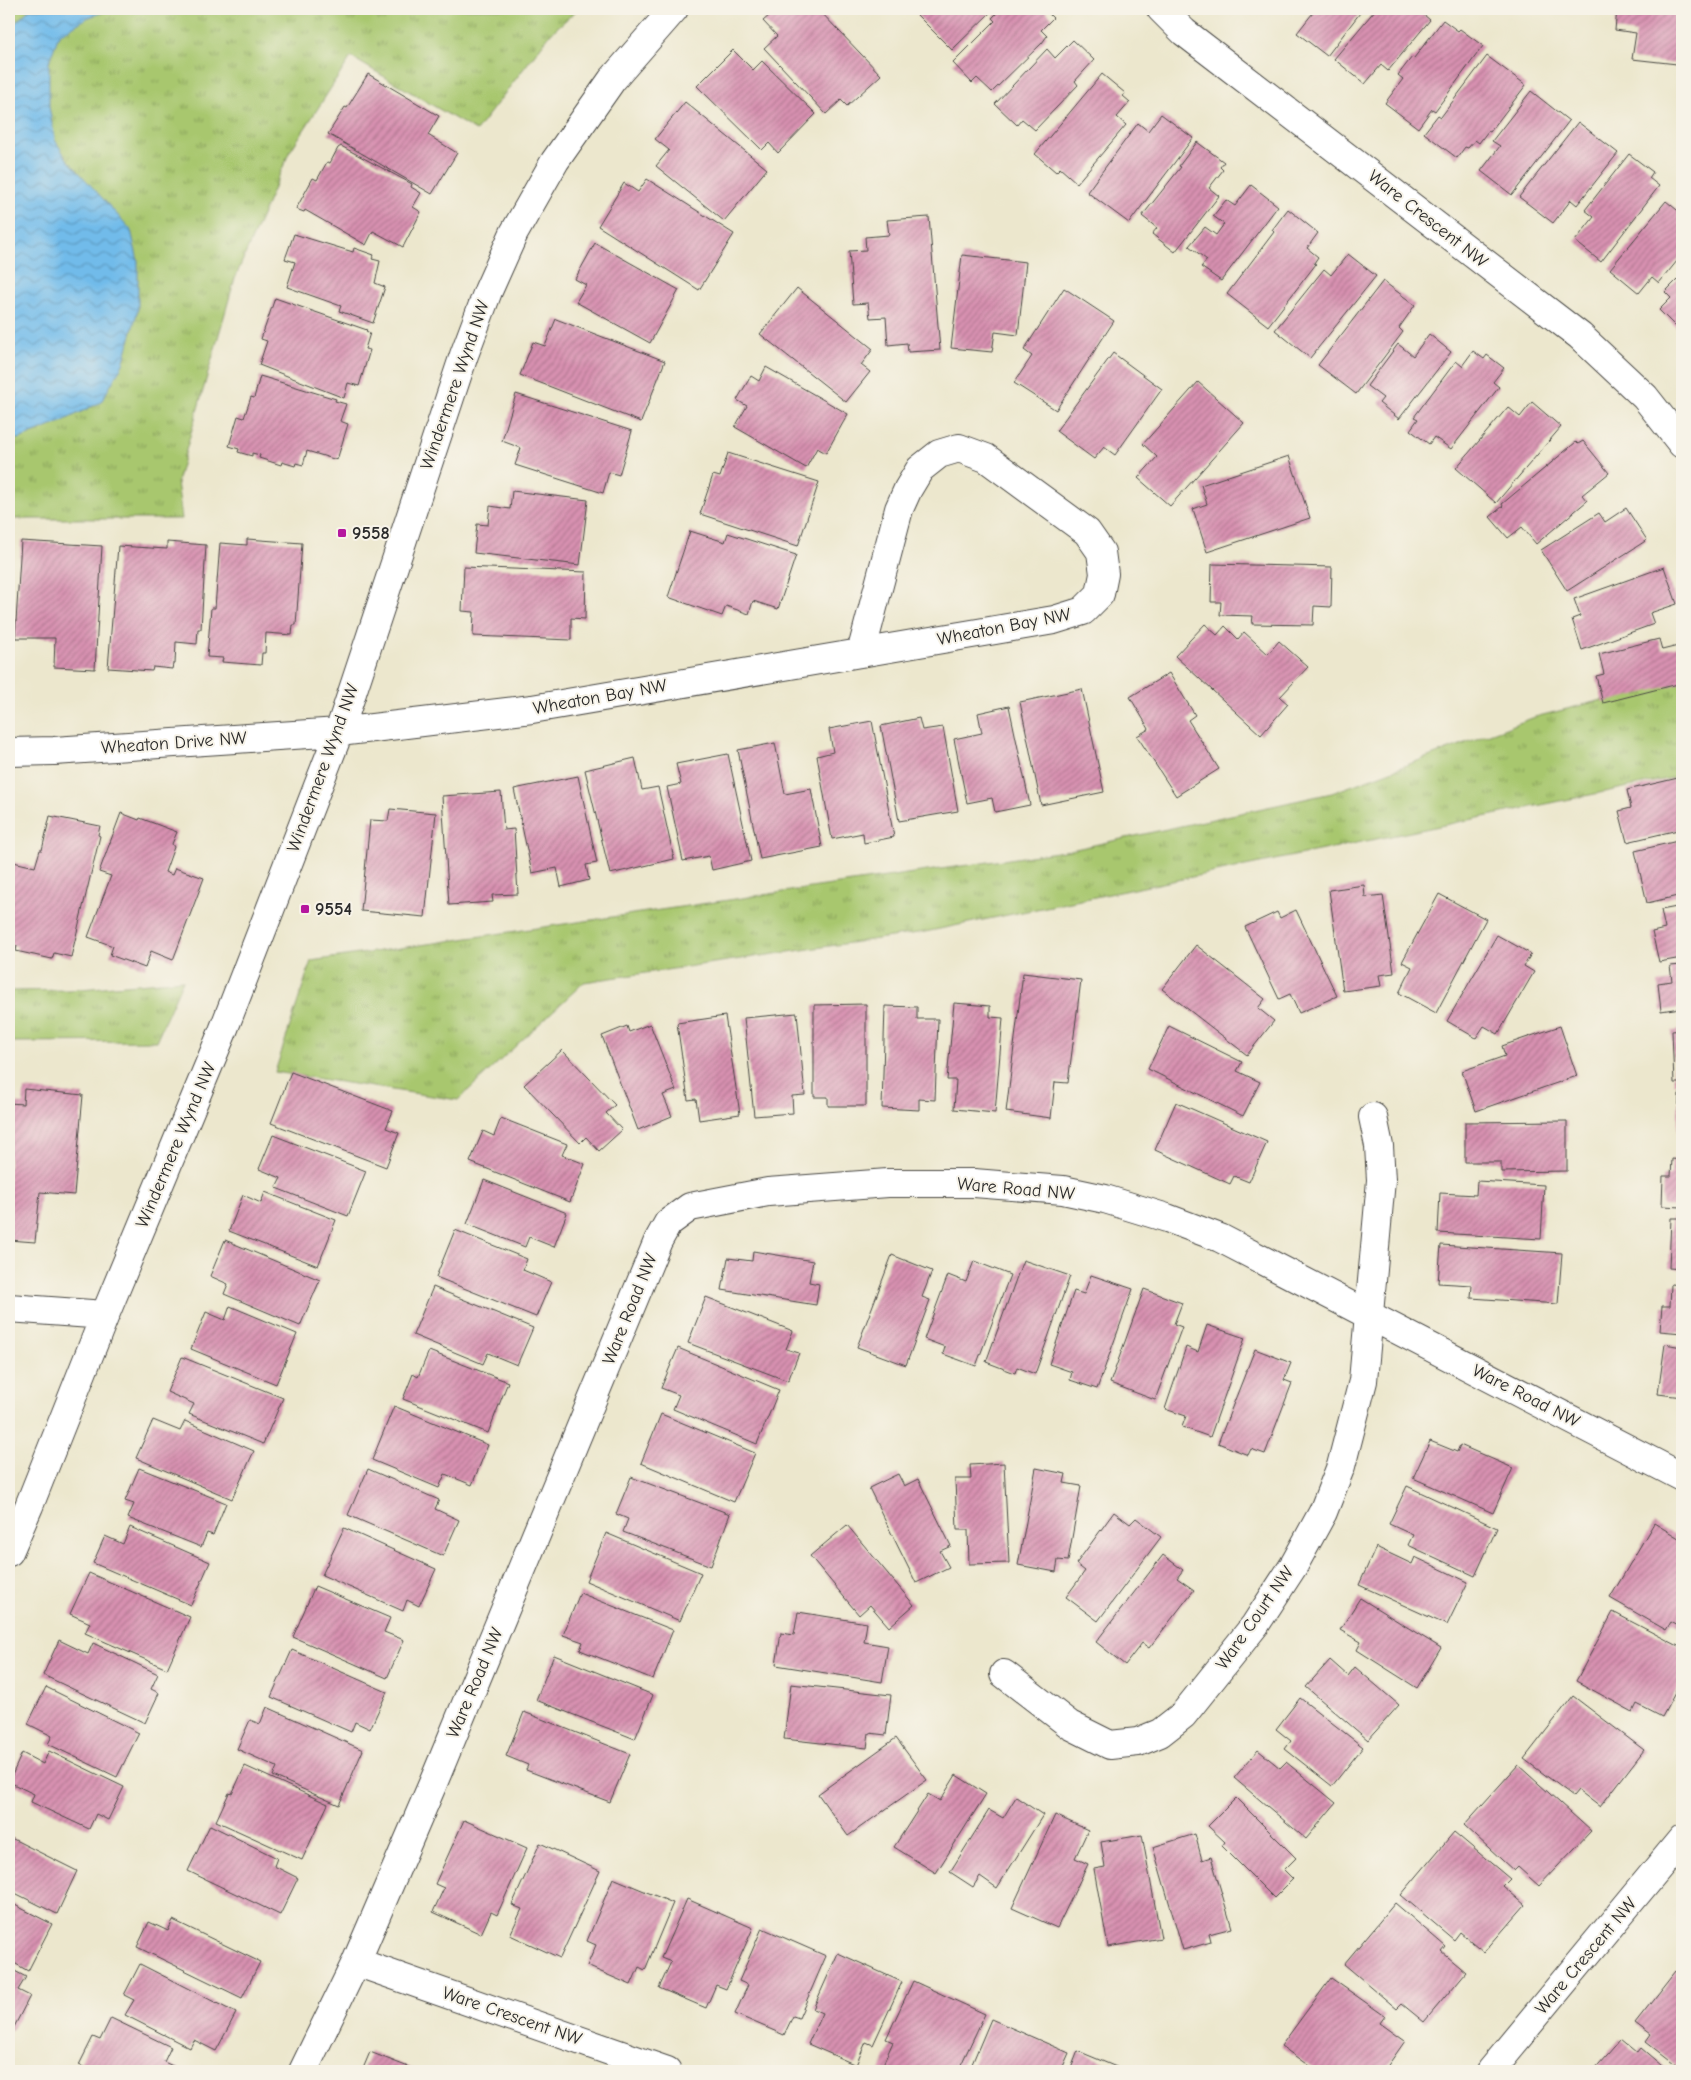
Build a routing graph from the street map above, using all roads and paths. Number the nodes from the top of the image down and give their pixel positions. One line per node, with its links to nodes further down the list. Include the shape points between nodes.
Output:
1 (674, 9): 5 (street, Windermere Wynd NW, via 612,80 555,161 514,234 464,355)
2 (1161, 9): 3 (street, Ware Crescent NW, via 1184,32 1580,336 1645,396)
3 (1682, 444)
4 (861, 653): 4 (street, Wheaton Bay NW, via 1054,620 1082,611 1100,594 1104,574 1101,552 1087,532 986,458 959,448 939,454 920,469 899,509); 5 (street, Wheaton Bay NW, via 532,709)
5 (338, 732): 6 (street, Wheaton Drive NW); 9 (street, Windermere Wynd NW, via 224,1031)
6 (9, 752)
7 (1373, 1117): 10 (street, via 1380,1146 1381,1180)
8 (9, 1308): 9 (street)
9 (105, 1315): 12 (street, Windermere Wynd NW)
10 (1370, 1315): 11 (street, Ware Road NW); 13 (street, Ware Court NW, via 1363,1381 1341,1466 1323,1512 1294,1565 1255,1624 1183,1715 1160,1733 1138,1742 1110,1745 1070,1725); 15 (street, Ware Road NW, via 1220,1238 1105,1198 1049,1188 974,1183 888,1183 768,1192 690,1206 668,1223 658,1241 512,1597)
11 (1682, 1477)
12 (9, 1552)
13 (1004, 1674)
14 (1682, 1839): 18 (street, Ware Crescent NW)
15 (356, 1962): 16 (street, Ware Road NW); 17 (street, Ware Crescent NW)
16 (302, 2071)
17 (667, 2071)
18 (1490, 2071)

